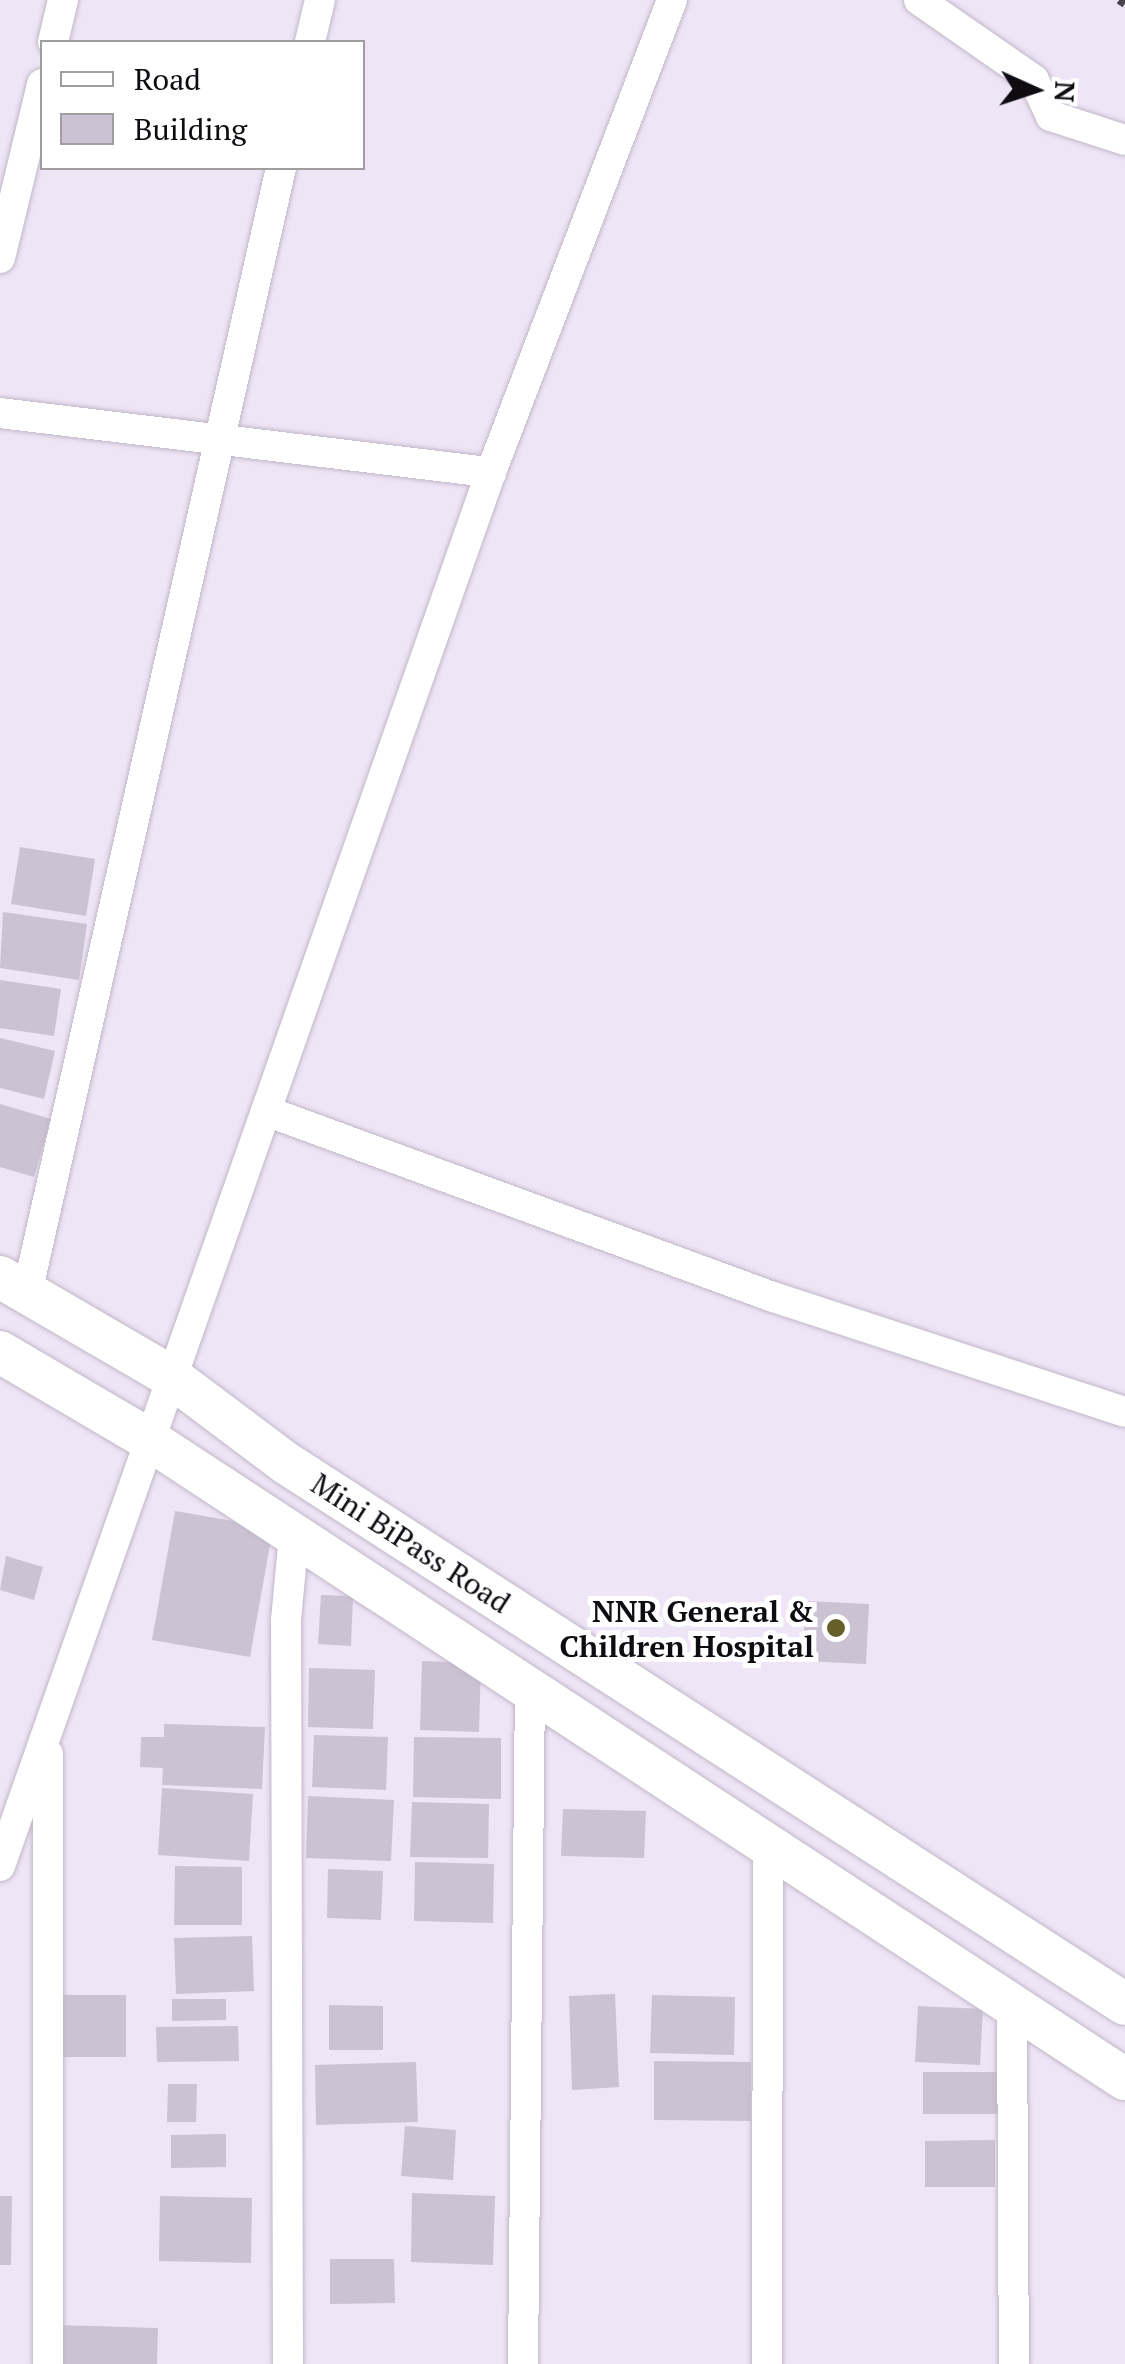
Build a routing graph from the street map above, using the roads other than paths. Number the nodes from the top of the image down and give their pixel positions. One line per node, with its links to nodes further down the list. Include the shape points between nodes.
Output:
1 (63, 0): 5 (street)
2 (320, 0): 6 (street)
3 (672, 0): 13 (street)
4 (919, 0): 8 (street, via 1034,80 1051,116)
5 (53, 40)
6 (310, 40)
7 (40, 92): 10 (street)
8 (1125, 140)
9 (281, 170): 12 (street)
10 (0, 258)
11 (0, 413): 12 (street)
12 (217, 439): 13 (street); 15 (street)
13 (491, 472): 14 (street)
14 (266, 1112): 17 (street); 18 (street, via 773,1296)
15 (14, 1285): 17 (street, Mini BiPass Road)
16 (0, 1352): 19 (street)
17 (170, 1376): 19 (street); 25 (street, Mini BiPass Road, via 286,1463)
18 (1125, 1412)
19 (148, 1439): 20 (street); 22 (street)
20 (294, 1536): 21 (street); 29 (street, via 286,1620)
21 (530, 1689): 23 (street); 30 (street)
22 (48, 1731): 24 (street); 28 (street)
23 (768, 1845): 26 (street); 31 (street)
24 (0, 1866)
25 (1125, 2004)
26 (1012, 2006): 27 (street); 32 (street)
27 (1125, 2079)
28 (48, 2364)
29 (288, 2364)
30 (524, 2364)
31 (767, 2364)
32 (1014, 2364)

